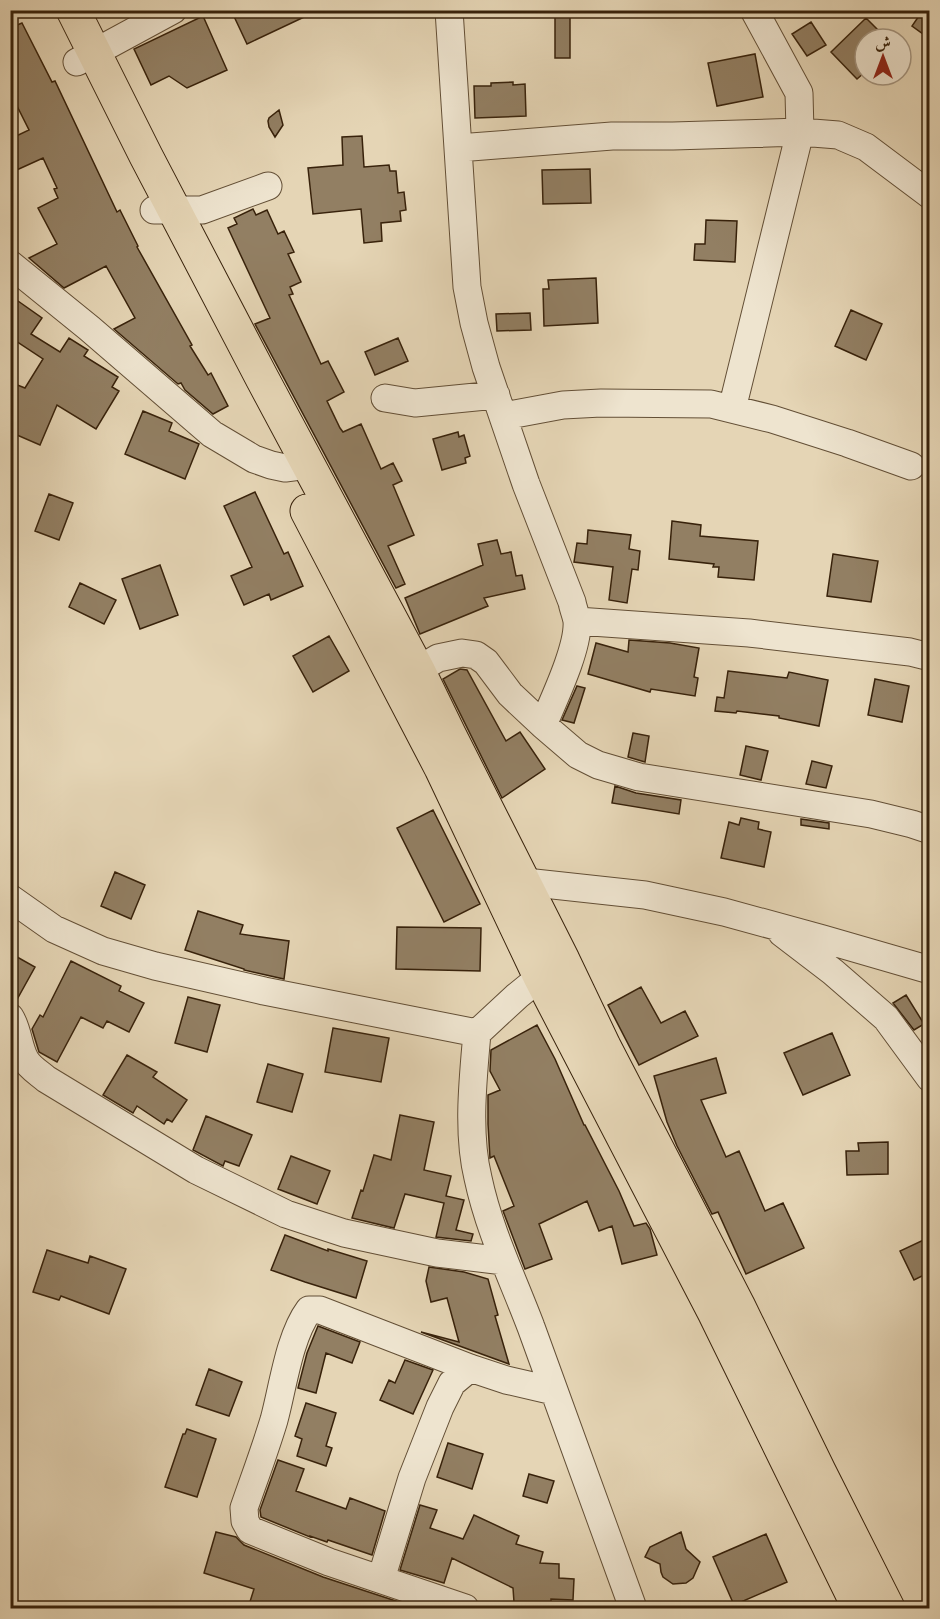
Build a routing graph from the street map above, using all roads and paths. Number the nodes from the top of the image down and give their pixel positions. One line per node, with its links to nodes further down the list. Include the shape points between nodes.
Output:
1 (50, 10): 6 (main road)
2 (73, 10): 6 (main road)
3 (174, 10): 6 (street)
4 (449, 10): 8 (street)
5 (754, 10): 7 (street, via 799,93)
6 (86, 57): 11 (main road)
7 (800, 132): 8 (street, via 612,136); 10 (street, via 838,135 866,147); 15 (street)
8 (458, 148): 14 (street, via 467,287 486,367)
9 (268, 186): 11 (street, via 202,210)
10 (930, 195)
11 (165, 210): 17 (main road, via 249,394)
12 (10, 264): 17 (street, via 212,434 254,459)
13 (385, 398): 14 (street)
14 (500, 406): 15 (street, via 711,404); 18 (street)
15 (732, 409): 16 (street)
16 (911, 466)
17 (296, 467): 20 (main road)
18 (577, 621): 19 (street, via 749,633); 21 (street, via 574,644)
19 (930, 657)
20 (407, 675): 21 (street, via 438,658 462,653 476,655); 23 (main road, via 441,768)
21 (543, 725): 22 (street, via 578,755 639,777 872,814)
22 (930, 830)
23 (508, 880): 25 (street, via 645,896); 27 (main road)
24 (10, 898): 29 (street, via 54,929 103,951 154,966)
25 (771, 925): 26 (street); 30 (street, via 886,1018)
26 (924, 961)
27 (551, 968): 29 (street); 34 (main road)
28 (10, 1017): 31 (street, via 26,1061 46,1079 196,1170 286,1214 344,1233)
29 (477, 1033): 31 (street, via 472,1129 477,1176)
30 (930, 1078)
31 (504, 1261): 33 (street)
32 (471, 1368): 33 (street); 35 (street, via 452,1383 440,1407 412,1478); 35 (street, via 320,1310 309,1310 296,1334 244,1508 245,1521 250,1530 266,1537)
33 (554, 1391): 37 (street)
34 (808, 1477): 38 (main road); 39 (main road)
35 (381, 1579): 36 (street)
36 (465, 1608)
37 (633, 1608)
38 (859, 1608)
39 (888, 1608)

